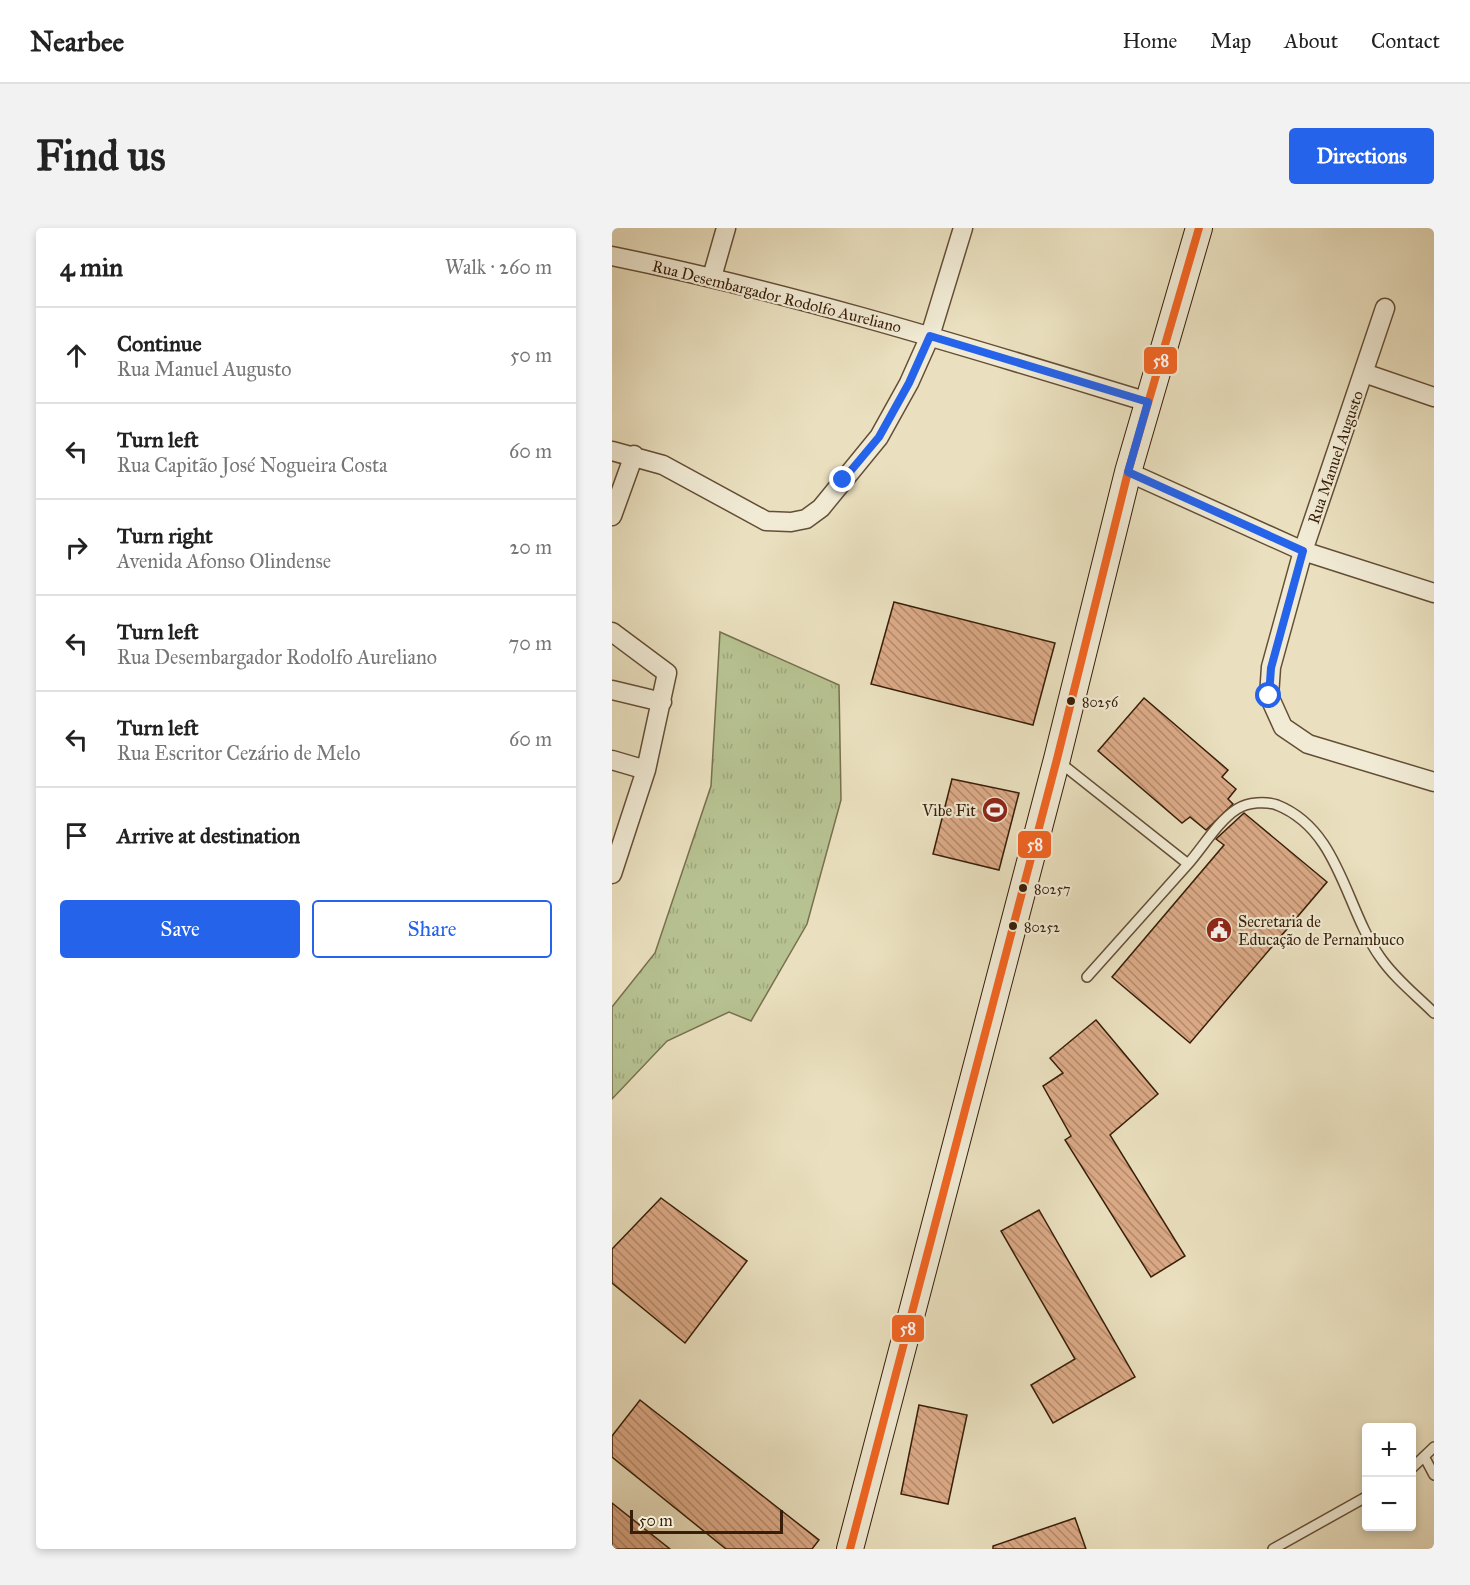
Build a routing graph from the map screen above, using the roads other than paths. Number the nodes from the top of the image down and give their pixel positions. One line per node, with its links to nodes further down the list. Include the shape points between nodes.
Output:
1 (726, 228): 5 (street)
2 (963, 228): 7 (street)
3 (1198, 228): 10 (main road)
4 (612, 256): 5 (street, Rua Desembargador Rodolfo Aureliano)
5 (712, 277): 7 (street, Rua Desembargador Rodolfo Aureliano)
6 (1385, 308): 8 (street, Rua Manuel Augusto)
7 (930, 336): 10 (street, Rua Desembargador Rodolfo Aureliano); 12 (street, via 879,437 821,508 806,519 766,521 663,465)
8 (1364, 373): 9 (street); 15 (street, Rua Manuel Augusto)
9 (1434, 397)
10 (1148, 402): 13 (main road)
11 (612, 451): 12 (street)
12 (634, 455): 14 (street)
13 (1128, 472): 15 (street); 20 (main road)
14 (612, 516)
15 (1303, 551): 16 (street); 23 (street, Rua Manuel Augusto, via 1271,668 1269,696 1283,727 1308,744)
16 (1434, 593)
17 (612, 632): 19 (street, via 667,673)
18 (612, 690): 19 (street)
19 (662, 702): 22 (street)
20 (1056, 759): 25 (lane); 34 (main road)
21 (612, 760): 22 (street)
22 (646, 770): 24 (street)
23 (1434, 782)
24 (617, 840): 26 (street)
25 (1188, 864): 27 (lane); 28 (lane, via 1238,809 1270,803 1289,810 1312,827 1328,852 1380,958)
26 (612, 874)
27 (1087, 977)
28 (1434, 1013)
29 (1434, 1447): 30 (lane)
30 (1425, 1458): 31 (lane); 32 (lane)
31 (1416, 1465)
32 (1434, 1475)
33 (1362, 1499): 35 (lane)
34 (850, 1549)
35 (1273, 1549)

